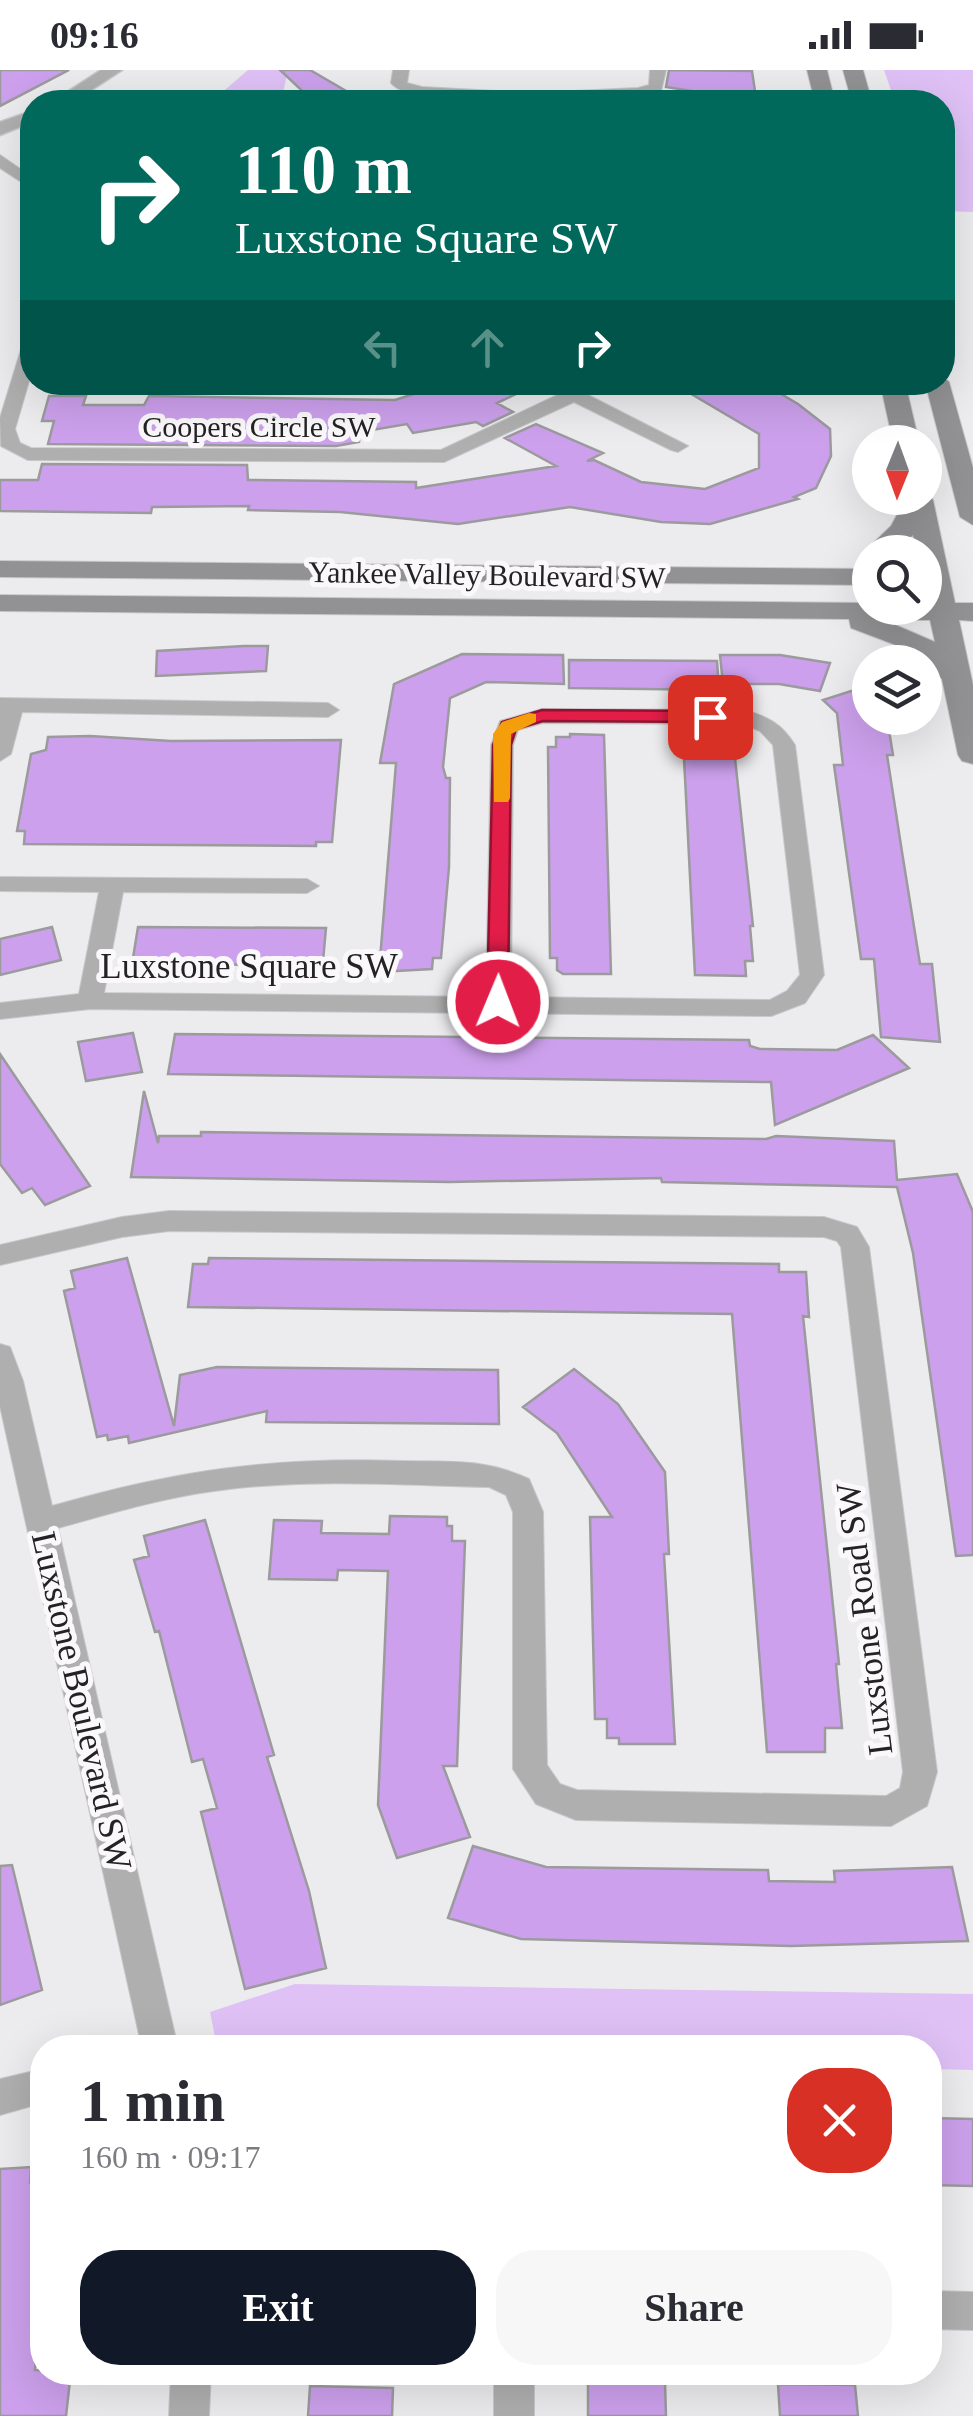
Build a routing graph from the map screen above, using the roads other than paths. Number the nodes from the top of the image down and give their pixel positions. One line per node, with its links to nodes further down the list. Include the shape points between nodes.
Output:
1 (113, 70): 3 (street)
2 (401, 70): 4 (street, via 399,83)
3 (80, 90)
4 (412, 90)
5 (20, 382): 8 (street, Coopers Circle SW, via 6,429 11,446 28,454 444,456)
6 (895, 395): 9 (main road)
7 (940, 395): 11 (main road)
8 (574, 396): 10 (street)
9 (902, 425)
10 (678, 446)
11 (973, 516)
12 (852, 564): 14 (main road)
13 (0, 569): 14 (main road, Yankee Valley Boulevard SW)
14 (822, 576): 15 (main road, Yankee Valley Boulevard SW)
15 (852, 576)
16 (942, 577): 17 (main road)
17 (973, 578)
18 (0, 604): 20 (main road, Yankee Valley Boulevard SW)
19 (942, 609): 21 (main road)
20 (814, 611): 21 (main road, Yankee Valley Boulevard SW); 23 (main road, via 907,636)
21 (943, 612): 22 (main road, Yankee Valley Boulevard SW); 23 (main road)
22 (973, 612)
23 (954, 674): 27 (main road)
24 (6, 706): 25 (street); 26 (street)
25 (328, 710)
26 (0, 754)
27 (973, 755)
28 (0, 884): 29 (street)
29 (112, 886): 30 (street); 31 (street)
30 (307, 886)
31 (90, 1000): 32 (street, Luxstone Square SW); 33 (street, Luxstone Square SW)
32 (498, 1002): 32 (street, Luxstone Square SW, via 502,745 508,726 542,716 744,717 778,734 812,976 800,996 771,1008)
33 (0, 1011)
34 (0, 1255): 36 (street, Luxstone Road SW, via 168,1221 824,1227 847,1234 855,1248 904,1633 920,1772 915,1796 891,1812 576,1806 548,1794 530,1769 528,1512 518,1487 492,1475 246,1475 148,1491)
35 (0, 1355): 36 (street, Luxstone Boulevard SW)
36 (41, 1520): 37 (street, Luxstone Boulevard SW)
37 (157, 2035)
38 (30, 2089): 39 (street)
39 (0, 2096)
40 (942, 2312): 41 (street)
41 (972, 2316)
42 (190, 2385): 44 (street)
43 (514, 2385): 45 (street)
44 (189, 2416)
45 (514, 2416)

